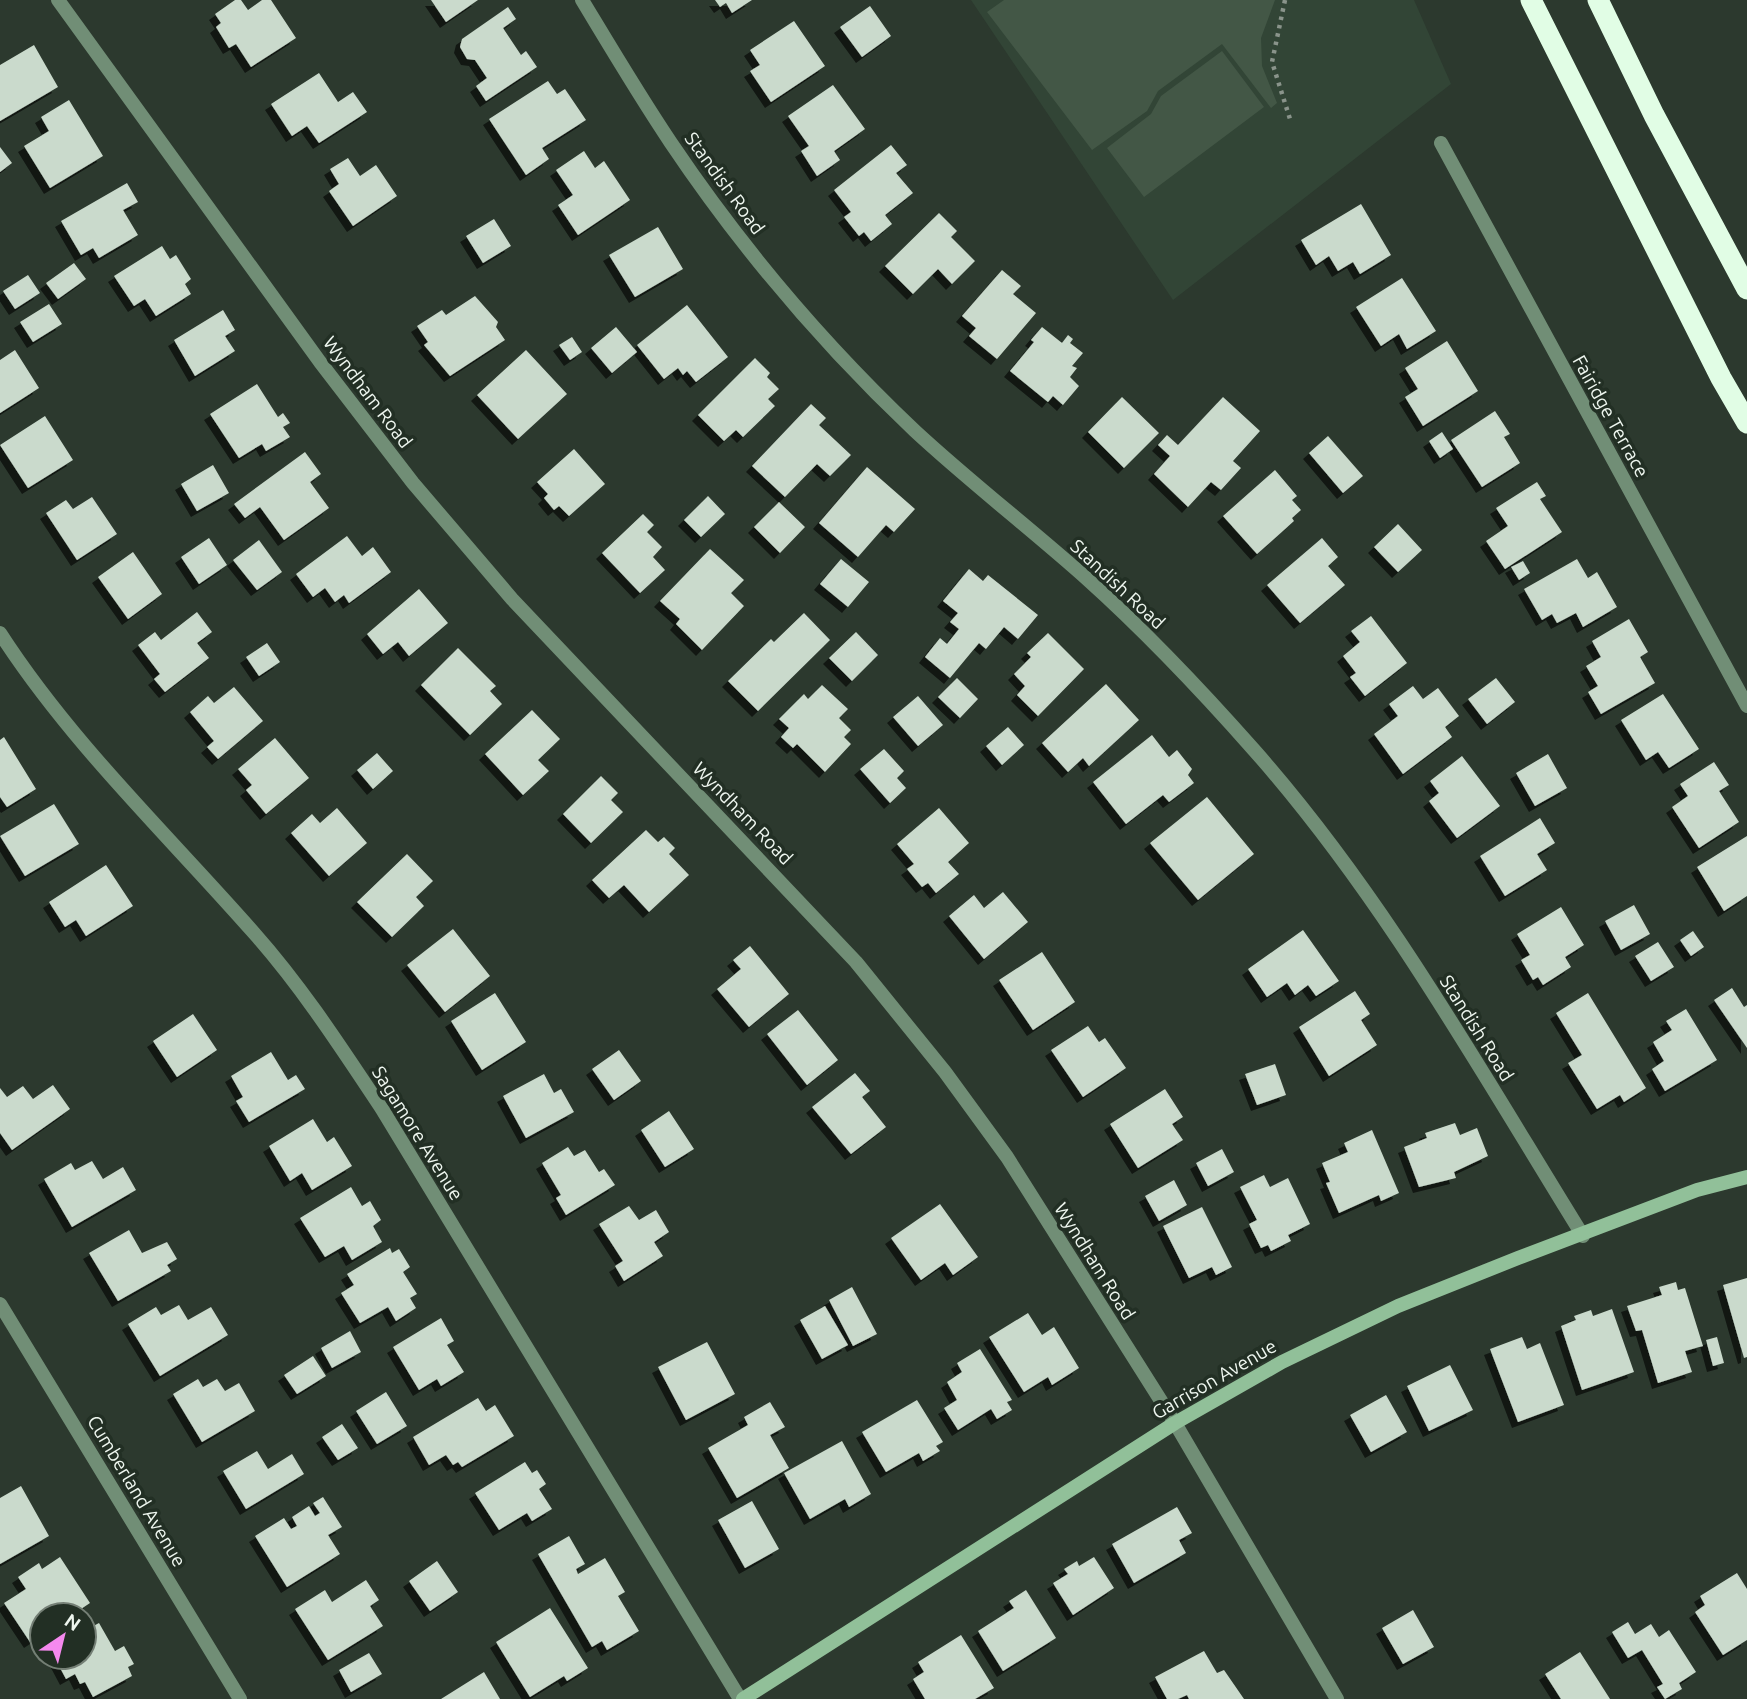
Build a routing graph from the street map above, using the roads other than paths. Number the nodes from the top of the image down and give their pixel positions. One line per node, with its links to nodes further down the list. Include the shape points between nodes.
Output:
1 (58, 0): 13 (street, Wyndham Road, via 413,483 512,599 856,962 945,1072 1007,1157)
2 (582, 0): 11 (street, Standish Road, via 671,143 739,237 814,326 915,430 1089,581 1163,652 1264,763 1342,859 1419,971)
3 (1531, 0): 7 (highway)
4 (1598, 0): 6 (highway)
5 (1441, 143): 9 (street, Fairidge Terrace)
6 (1747, 289)
7 (1747, 423)
8 (0, 633): 15 (street, Sagamore Avenue, via 81,741 255,934 327,1026)
9 (1747, 706)
10 (1747, 1177): 11 (street, Garrison Avenue, via 1697,1190)
11 (1583, 1236): 13 (street, Garrison Avenue, via 1398,1306 1282,1362)
12 (0, 1304): 14 (street, Cumberland Avenue)
13 (1175, 1423): 15 (street, Garrison Avenue); 16 (street, Wyndham Road)
14 (240, 1699)
15 (742, 1699)
16 (1337, 1699)

